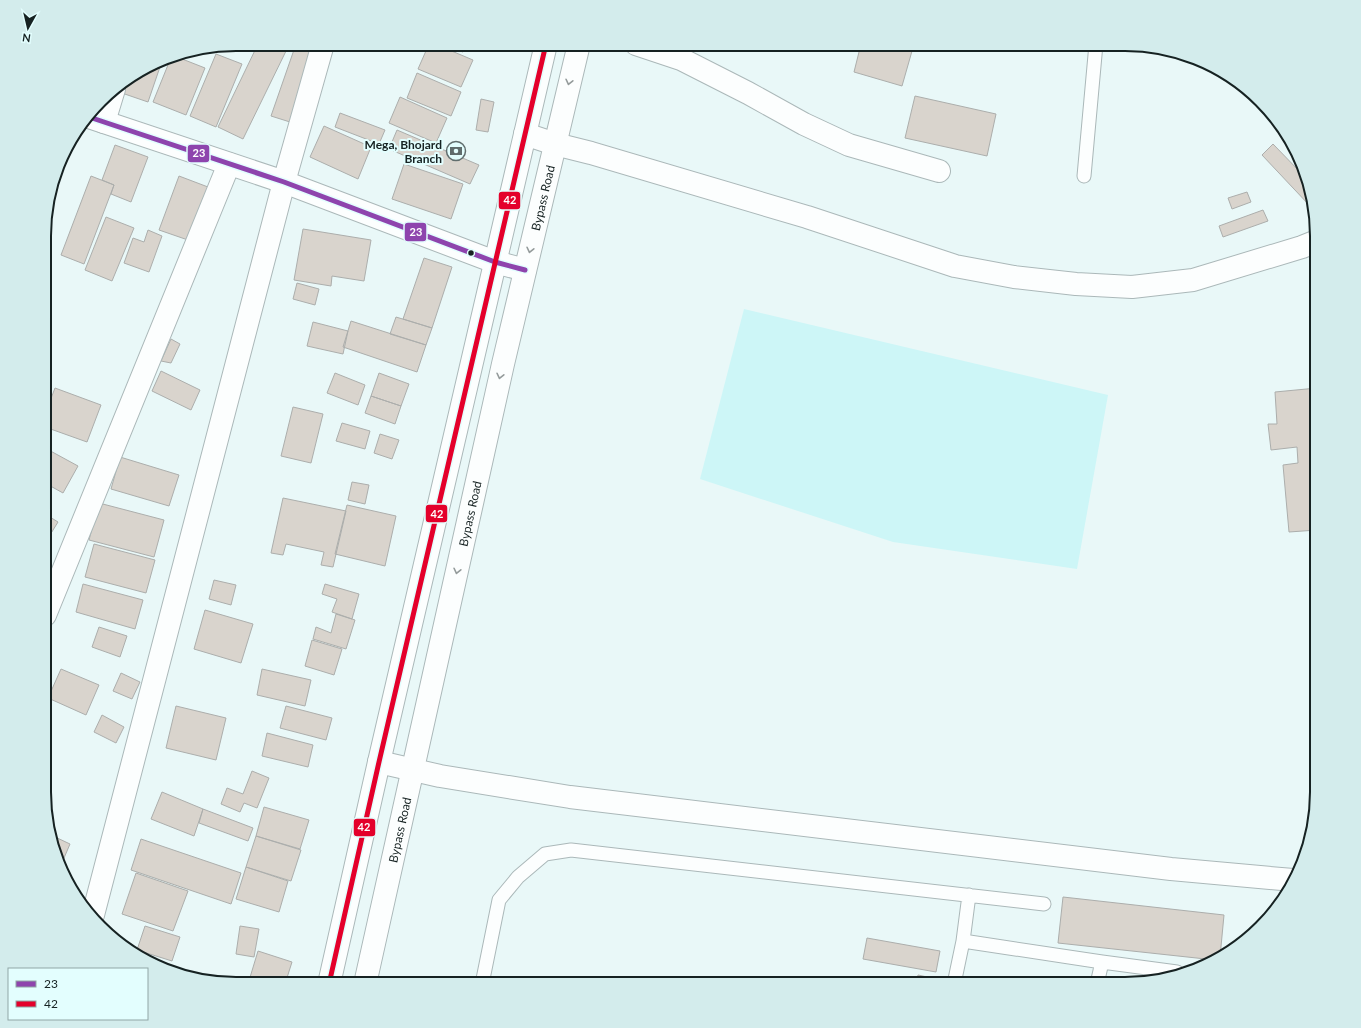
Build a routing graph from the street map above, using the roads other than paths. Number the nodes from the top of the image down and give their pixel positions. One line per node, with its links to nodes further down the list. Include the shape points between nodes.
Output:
1 (321, 51): 13 (main road)
2 (544, 51): 8 (main road)
3 (576, 51): 9 (main road, Bypass Road, one-way to 9)
4 (657, 51): 11 (main road, via 681,59 848,145)
5 (1095, 51): 12 (lane)
6 (104, 106): 7 (main road)
7 (96, 120): 10 (main road)
8 (525, 134): 9 (main road); 15 (main road)
9 (555, 144): 14 (main road, via 806,217 955,266 1014,277 1132,287 1193,280); 16 (main road, Bypass Road, one-way to 16)
10 (229, 164): 13 (main road); 17 (main road)
11 (939, 171)
12 (1084, 176)
13 (284, 182): 15 (main road); 23 (main road)
14 (1310, 244)
15 (495, 262): 16 (main road); 18 (main road)
16 (525, 270): 19 (main road, Bypass Road, one-way to 19)
17 (51, 600)
18 (379, 762): 19 (main road); 27 (main road)
19 (413, 769): 20 (main road, via 440,776 570,797 1171,869); 28 (main road, Bypass Road)
20 (1288, 880)
21 (969, 895): 22 (lane); 24 (lane); 29 (lane, via 571,850 545,854 518,877 499,900)
22 (1044, 904)
23 (94, 911)
24 (963, 941): 25 (lane); 30 (lane)
25 (1102, 962): 26 (lane); 31 (lane)
26 (1171, 971)
27 (331, 977)
28 (367, 977)
29 (483, 977)
30 (955, 977)
31 (1099, 977)

